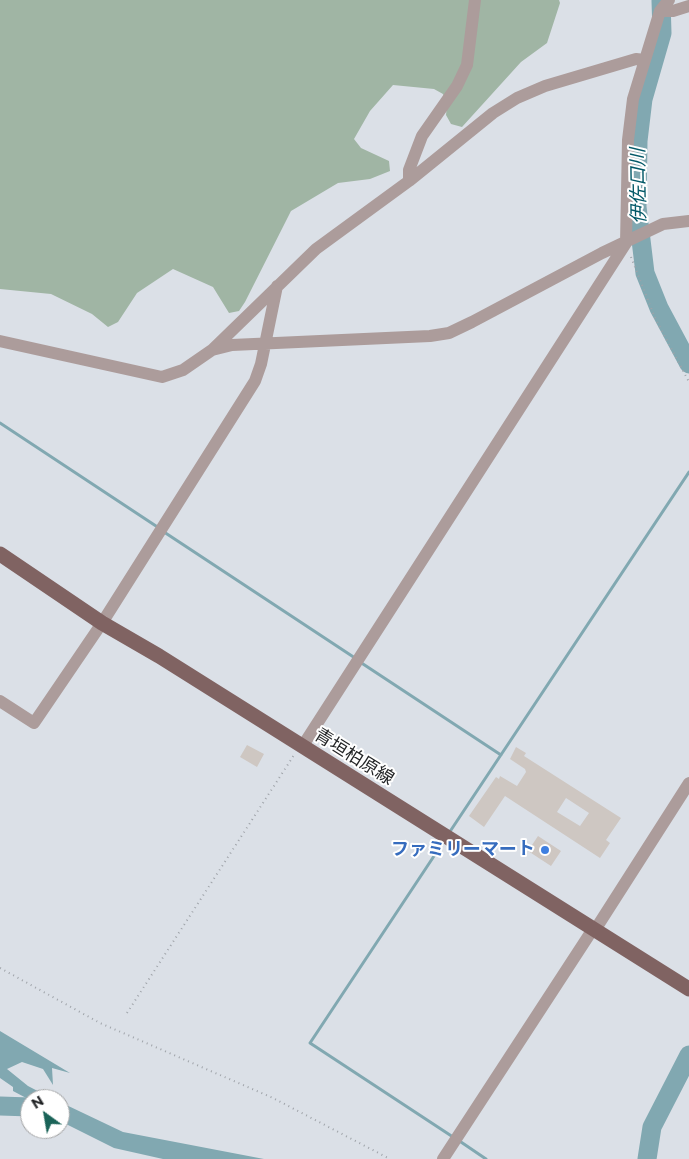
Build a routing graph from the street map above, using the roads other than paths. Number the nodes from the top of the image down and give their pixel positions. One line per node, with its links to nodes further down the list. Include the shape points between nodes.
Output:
1 (475, 0): 6 (street, via 468,65 422,136 409,170)
2 (669, 0): 3 (street)
3 (658, 6): 4 (street, via 672,11); 5 (street)
4 (689, 6)
5 (645, 60): 6 (street, via 636,59 545,86 517,98); 8 (street, via 633,99 628,140)
6 (409, 181): 9 (street, via 316,249)
7 (689, 221): 8 (street, via 663,224)
8 (636, 238): 11 (street, via 449,333); 16 (street)
9 (277, 286): 11 (street); 12 (street)
10 (0, 341): 12 (street, via 162,377 182,370)
11 (266, 342): 12 (street); 14 (street, via 254,381)
12 (212, 350)
13 (0, 554): 14 (main road, 青垣柏原線)
14 (102, 623): 15 (street, via 34,723); 16 (main road, 青垣柏原線)
15 (0, 701)
16 (301, 746): 18 (main road, 青垣柏原線)
17 (689, 783): 18 (street)
18 (594, 929): 19 (main road, 青垣柏原線); 20 (street)
19 (689, 989)
20 (443, 1159)

